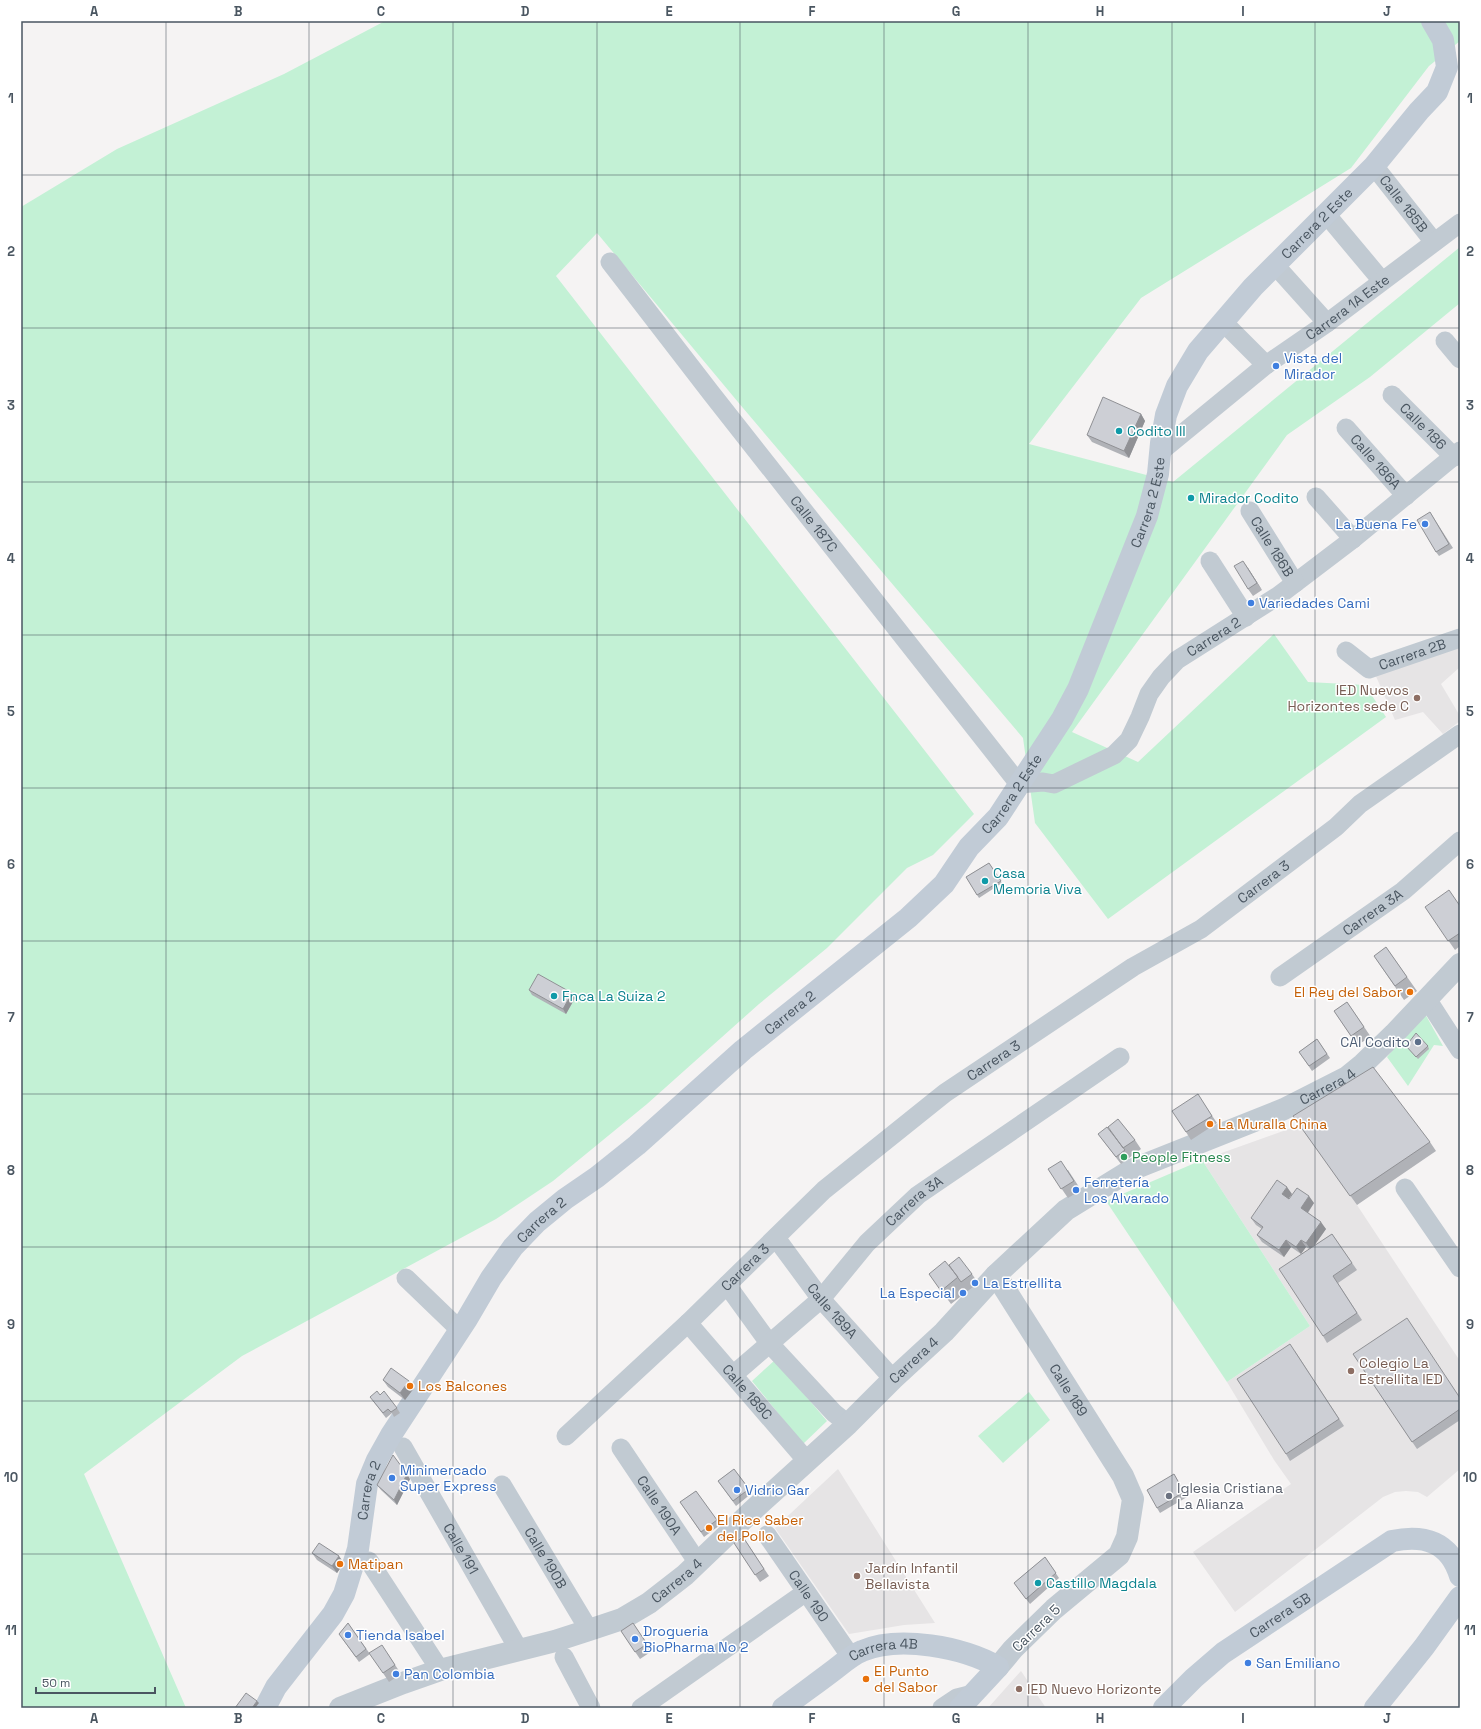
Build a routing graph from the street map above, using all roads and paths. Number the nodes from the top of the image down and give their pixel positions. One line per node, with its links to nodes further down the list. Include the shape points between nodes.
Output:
1 (1432, 21): 2 (main road, Carrera 2 Este, via 1443,40 1448,67 1437,92)
2 (1374, 166): 3 (main road, Carrera 2 Este); 5 (street, Calle 185B)
3 (1326, 214): 7 (main road, Carrera 2 Este); 8 (street)
4 (1460, 223): 5 (street, Carrera 1A Este)
5 (1434, 242): 8 (street, Carrera 1A Este)
6 (610, 262): 28 (street, Calle 187C)
7 (1275, 264): 9 (main road, Carrera 2 Este); 10 (street)
8 (1382, 281): 10 (street, Carrera 1A Este)
9 (1223, 322): 13 (street); 16 (main road, Carrera 2 Este, via 1198,351 1176,386 1166,415)
10 (1327, 323): 13 (street, Carrera 1A Este)
11 (1445, 341): 12 (street)
12 (1460, 359)
13 (1266, 365): 16 (street, Carrera 1A Este)
14 (1392, 395): 17 (street, Calle 186)
15 (1346, 428): 18 (street, Calle 186A)
16 (1160, 452): 28 (main road, Carrera 2 Este, via 1158,474 1147,516 1078,689)
17 (1457, 454): 18 (street, Carrera 2)
18 (1406, 496): 21 (street, Carrera 2)
19 (1316, 497): 21 (street)
20 (1250, 511): 23 (street, Calle 186B)
21 (1353, 539): 23 (street, Carrera 2)
22 (1210, 561): 24 (street)
23 (1295, 583): 24 (street, Carrera 2)
24 (1246, 617): 28 (street, Carrera 2, via 1177,660 1149,694 1129,740 1114,755 1054,784)
25 (1460, 638): 26 (street, Carrera 2B, via 1369,669)
26 (1346, 651)
27 (1460, 734): 37 (street, Carrera 3, via 1360,804 1336,827 1201,929 1133,967 945,1093 824,1190)
28 (1019, 784): 30 (main road, Carrera 2 Este, via 998,817)
29 (1460, 841): 32 (street, Carrera 3A, via 1403,891)
30 (969, 847): 44 (main road, Carrera 2, via 944,884 908,918 743,1050 619,1160 537,1222 513,1247)
31 (1460, 964): 33 (street, Carrera 4)
32 (1280, 976)
33 (1427, 999): 34 (street); 39 (street, Carrera 4, via 1363,1064 1346,1077 1284,1109 1131,1170 1066,1210)
34 (1460, 1050)
35 (1120, 1057): 42 (street, Carrera 3A, via 918,1195 868,1243)
36 (1405, 1188): 38 (street)
37 (776, 1238): 41 (street, Carrera 3); 42 (street, Calle 189A)
38 (1460, 1268)
39 (996, 1275): 47 (street, Carrera 4, via 944,1332); 54 (street, Calle 189, via 1123,1476 1132,1499)
40 (406, 1278): 44 (street)
41 (727, 1285): 43 (street, Carrera 3); 45 (street)
42 (821, 1298): 45 (street, Carrera 3A); 47 (street, Calle 189A)
43 (688, 1323): 46 (street, Calle 189C); 49 (street, Carrera 3)
44 (460, 1330): 69 (main road, Carrera 2, via 390,1435 377,1460 367,1484 358,1549 344,1594 333,1614 276,1687)
45 (769, 1343): 46 (street, Carrera 3A); 48 (street, via 834,1413)
46 (733, 1375): 52 (street, Calle 189C)
47 (893, 1379): 48 (street, Carrera 4)
48 (848, 1424): 52 (street, Carrera 4)
49 (566, 1436)
50 (403, 1447): 62 (street, Calle 191)
51 (622, 1448): 57 (street, Calle 190A)
52 (807, 1461): 57 (street, Carrera 4)
53 (502, 1485): 61 (street, Calle 190B)
54 (1131, 1509): 65 (street, Carrera 5, via 1126,1538 1119,1555 1054,1609)
55 (767, 1535): 59 (street, Calle 190)
56 (369, 1561): 66 (street)
57 (698, 1563): 61 (street, Carrera 4, via 649,1604 622,1619)
58 (1460, 1576): 75 (main road, Carrera 5B, via 1458,1568 1438,1544 1422,1538 1392,1541 1223,1653)
59 (806, 1592): 64 (street, Calle 190); 72 (street)
60 (1460, 1597): 67 (main road)
61 (589, 1630): 62 (street, Carrera 4)
62 (519, 1650): 66 (street, Carrera 4)
63 (564, 1657): 71 (street)
64 (851, 1657): 65 (main road, Carrera 4B, via 879,1646 901,1644 967,1653); 73 (main road, Carrera 4B)
65 (998, 1667): 68 (main road, Carrera 5)
66 (440, 1670): 70 (street, Carrera 4)
67 (1399, 1678): 76 (street); 77 (main road)
68 (966, 1701): 74 (street, via 957,1698)
69 (265, 1708)
70 (340, 1708)
71 (591, 1708)
72 (641, 1708)
73 (783, 1708)
74 (942, 1708)
75 (1164, 1708)
76 (1367, 1708)
77 (1375, 1708)

